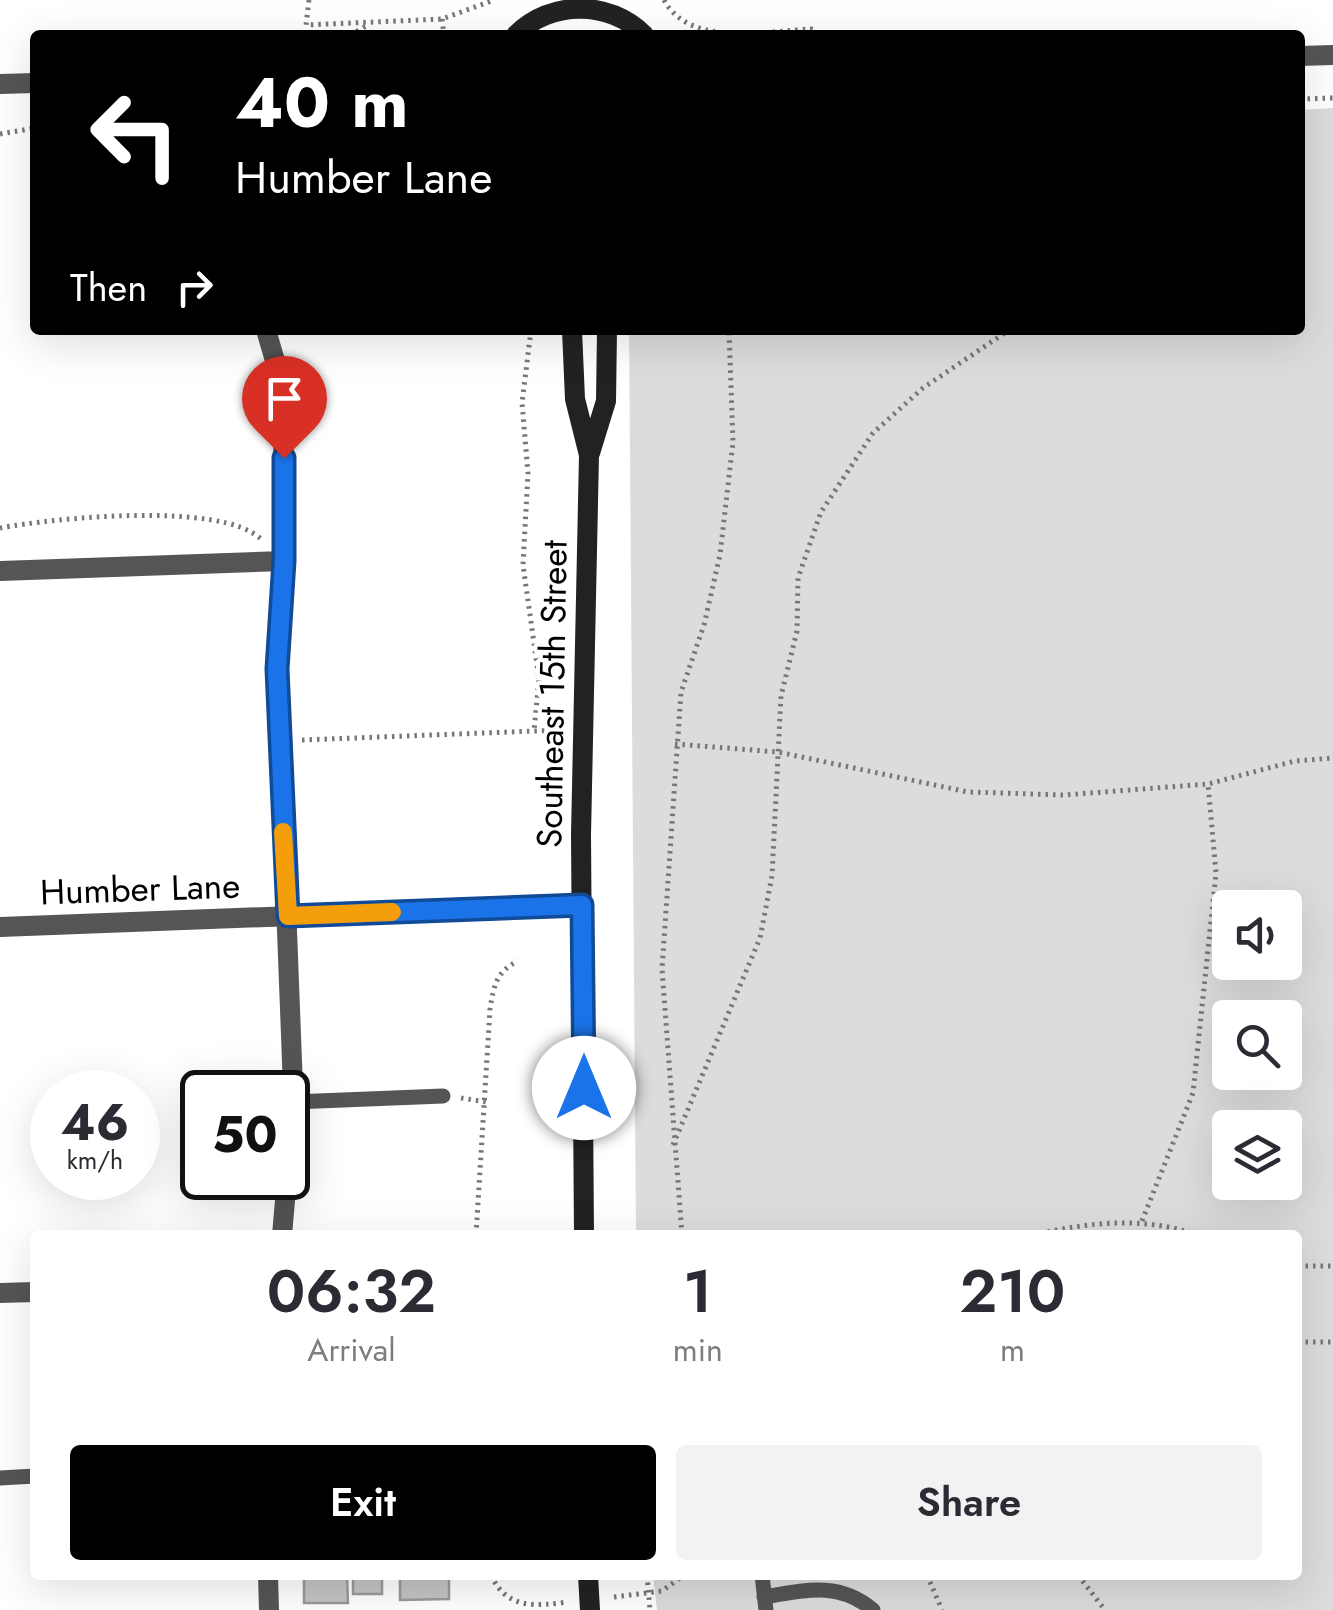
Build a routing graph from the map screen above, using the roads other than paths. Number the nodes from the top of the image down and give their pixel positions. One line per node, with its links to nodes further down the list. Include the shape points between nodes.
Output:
1 (624, 0): 3 (main road)
2 (540, 7): 3 (main road, via 586,2 611,8); 4 (main road)
3 (638, 28)
4 (516, 30)
5 (1333, 55): 6 (street)
6 (1305, 56)
7 (30, 83): 8 (street)
8 (0, 84)
9 (267, 335): 13 (street, via 283,388)
10 (572, 335): 12 (main road, Southeast 15th Street, via 575,399)
11 (606, 335): 12 (main road, Southeast 15th Street, via 606,402)
12 (589, 455): 15 (main road, Southeast 15th Street)
13 (284, 561): 14 (street); 16 (street, via 277,669)
14 (0, 571)
15 (582, 905): 16 (street, Humber Lane); 23 (main road, Southeast 15th Street)
16 (288, 916): 17 (street, Humber Lane); 18 (street)
17 (0, 926)
18 (292, 1070)
19 (443, 1096): 20 (lane)
20 (310, 1101)
21 (285, 1200): 22 (street)
22 (282, 1230)
23 (584, 1230)
24 (30, 1292): 25 (street)
25 (0, 1293)
26 (30, 1476): 27 (lane)
27 (0, 1478)
28 (268, 1580): 31 (street)
29 (588, 1580): 32 (main road)
30 (765, 1604): 33 (lane, via 834,1588)
31 (269, 1610)
32 (590, 1610)
33 (873, 1610)

